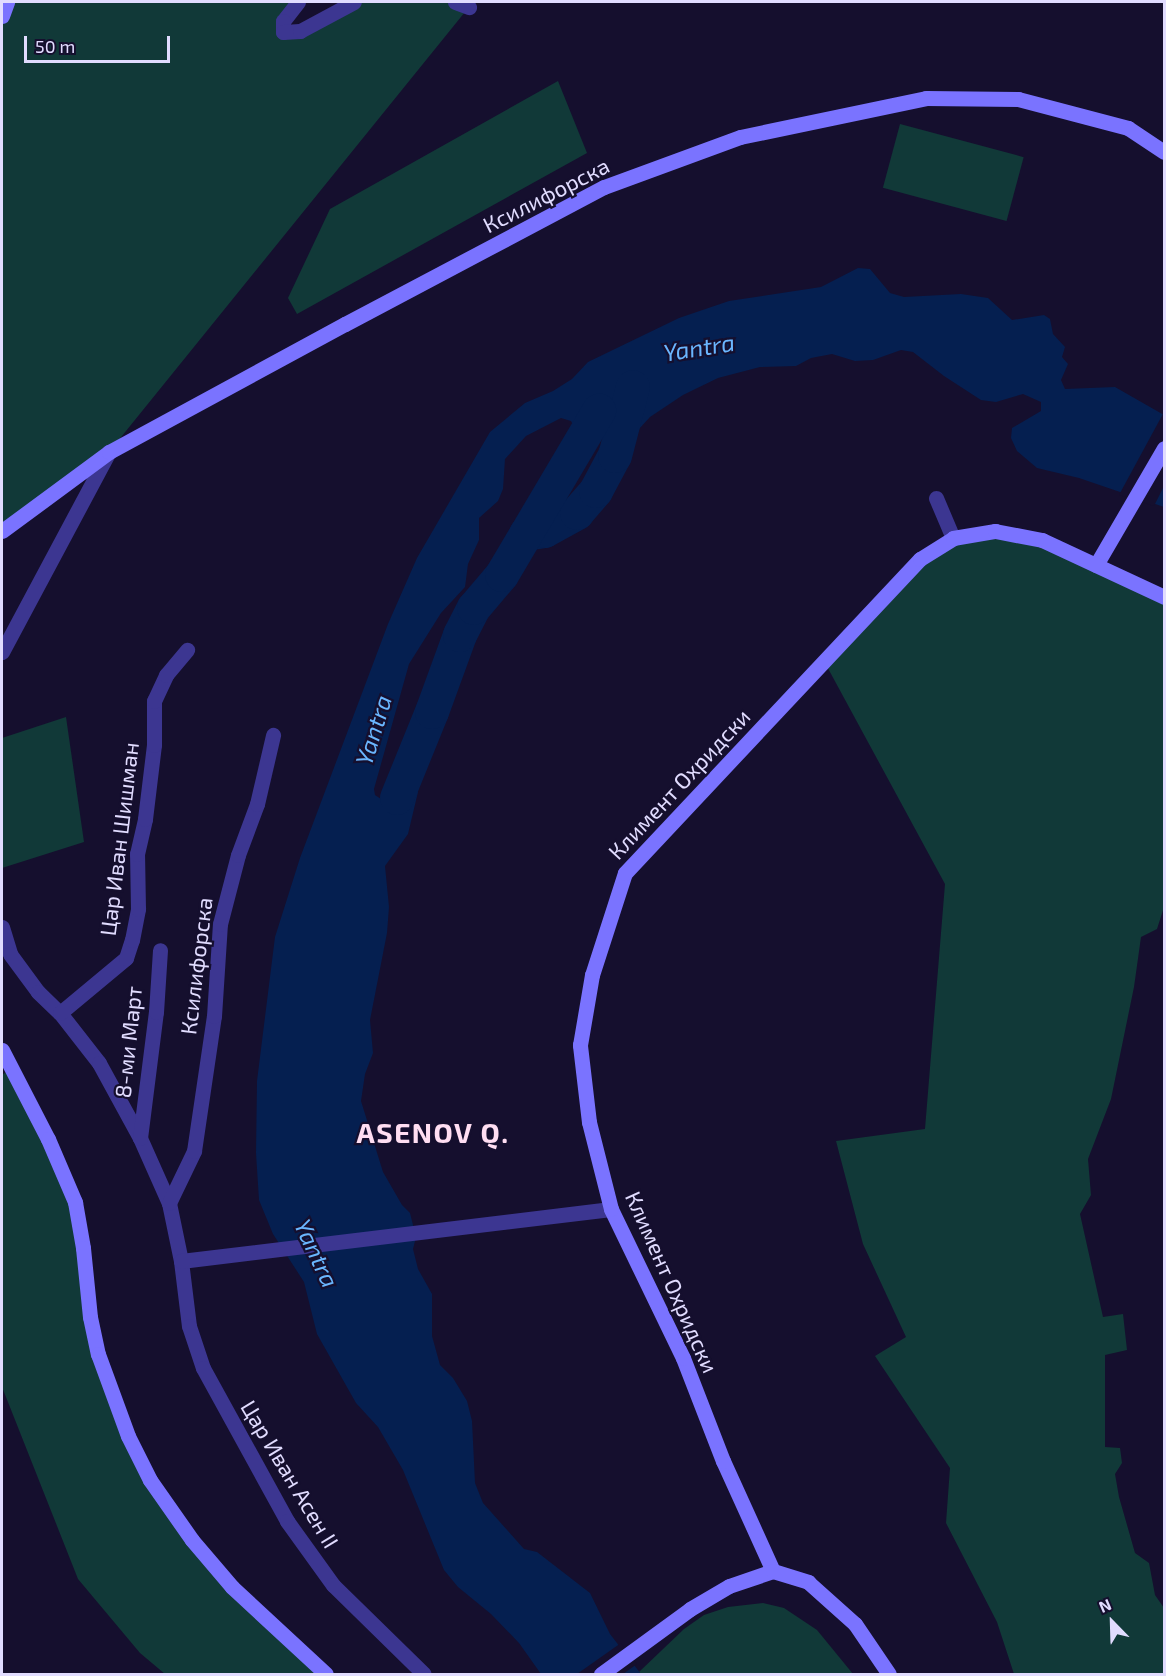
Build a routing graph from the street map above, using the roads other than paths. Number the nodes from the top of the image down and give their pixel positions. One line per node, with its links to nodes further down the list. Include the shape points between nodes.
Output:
1 (7, 2): 4 (street)
2 (298, 2): 3 (street, via 283,21 283,32 300,31)
3 (354, 2)
4 (2, 16)
5 (1164, 152): 7 (street, Ксилифорска, via 1128,128 1018,99 926,98 740,137 604,187)
6 (1164, 448): 11 (street)
7 (109, 452): 9 (street, Ксилифорска); 14 (street)
8 (936, 498): 10 (street)
9 (2, 531)
10 (953, 538): 11 (street, Климент Охридски, via 996,531 1042,540); 22 (street, Климент Охридски, via 920,559 624,873 592,975 580,1045 589,1122)
11 (1096, 565): 12 (street, Климент Охридски)
12 (1164, 597)
13 (187, 650): 18 (street, Цар Иван Шишман, via 166,675 154,701 154,746 146,819 137,854 138,909 126,958)
14 (2, 652)
15 (273, 735): 21 (street, Ксилифорска, via 257,804 238,855 220,924 214,1017 194,1151)
16 (2, 927): 18 (street, Цар Иван Асен II, via 10,954 38,992)
17 (160, 950): 20 (street, 8-ми Март)
18 (60, 1013): 20 (street, Цар Иван Асен II, via 99,1063)
19 (2, 1050): 25 (street, via 75,1202 98,1354 128,1436 150,1480 192,1540 232,1587)
20 (140, 1138): 21 (street, Цар Иван Асен II)
21 (169, 1203): 23 (street, Цар Иван Асен II)
22 (611, 1209): 23 (street); 24 (street, Климент Охридски, via 683,1358 723,1461)
23 (181, 1261): 26 (street, Цар Иван Асен II, via 189,1326 203,1368 287,1521 333,1586)
24 (773, 1571): 27 (street, via 729,1586); 28 (street, via 808,1582 855,1624)
25 (326, 1674)
26 (424, 1674)
27 (601, 1674)
28 (889, 1674)

